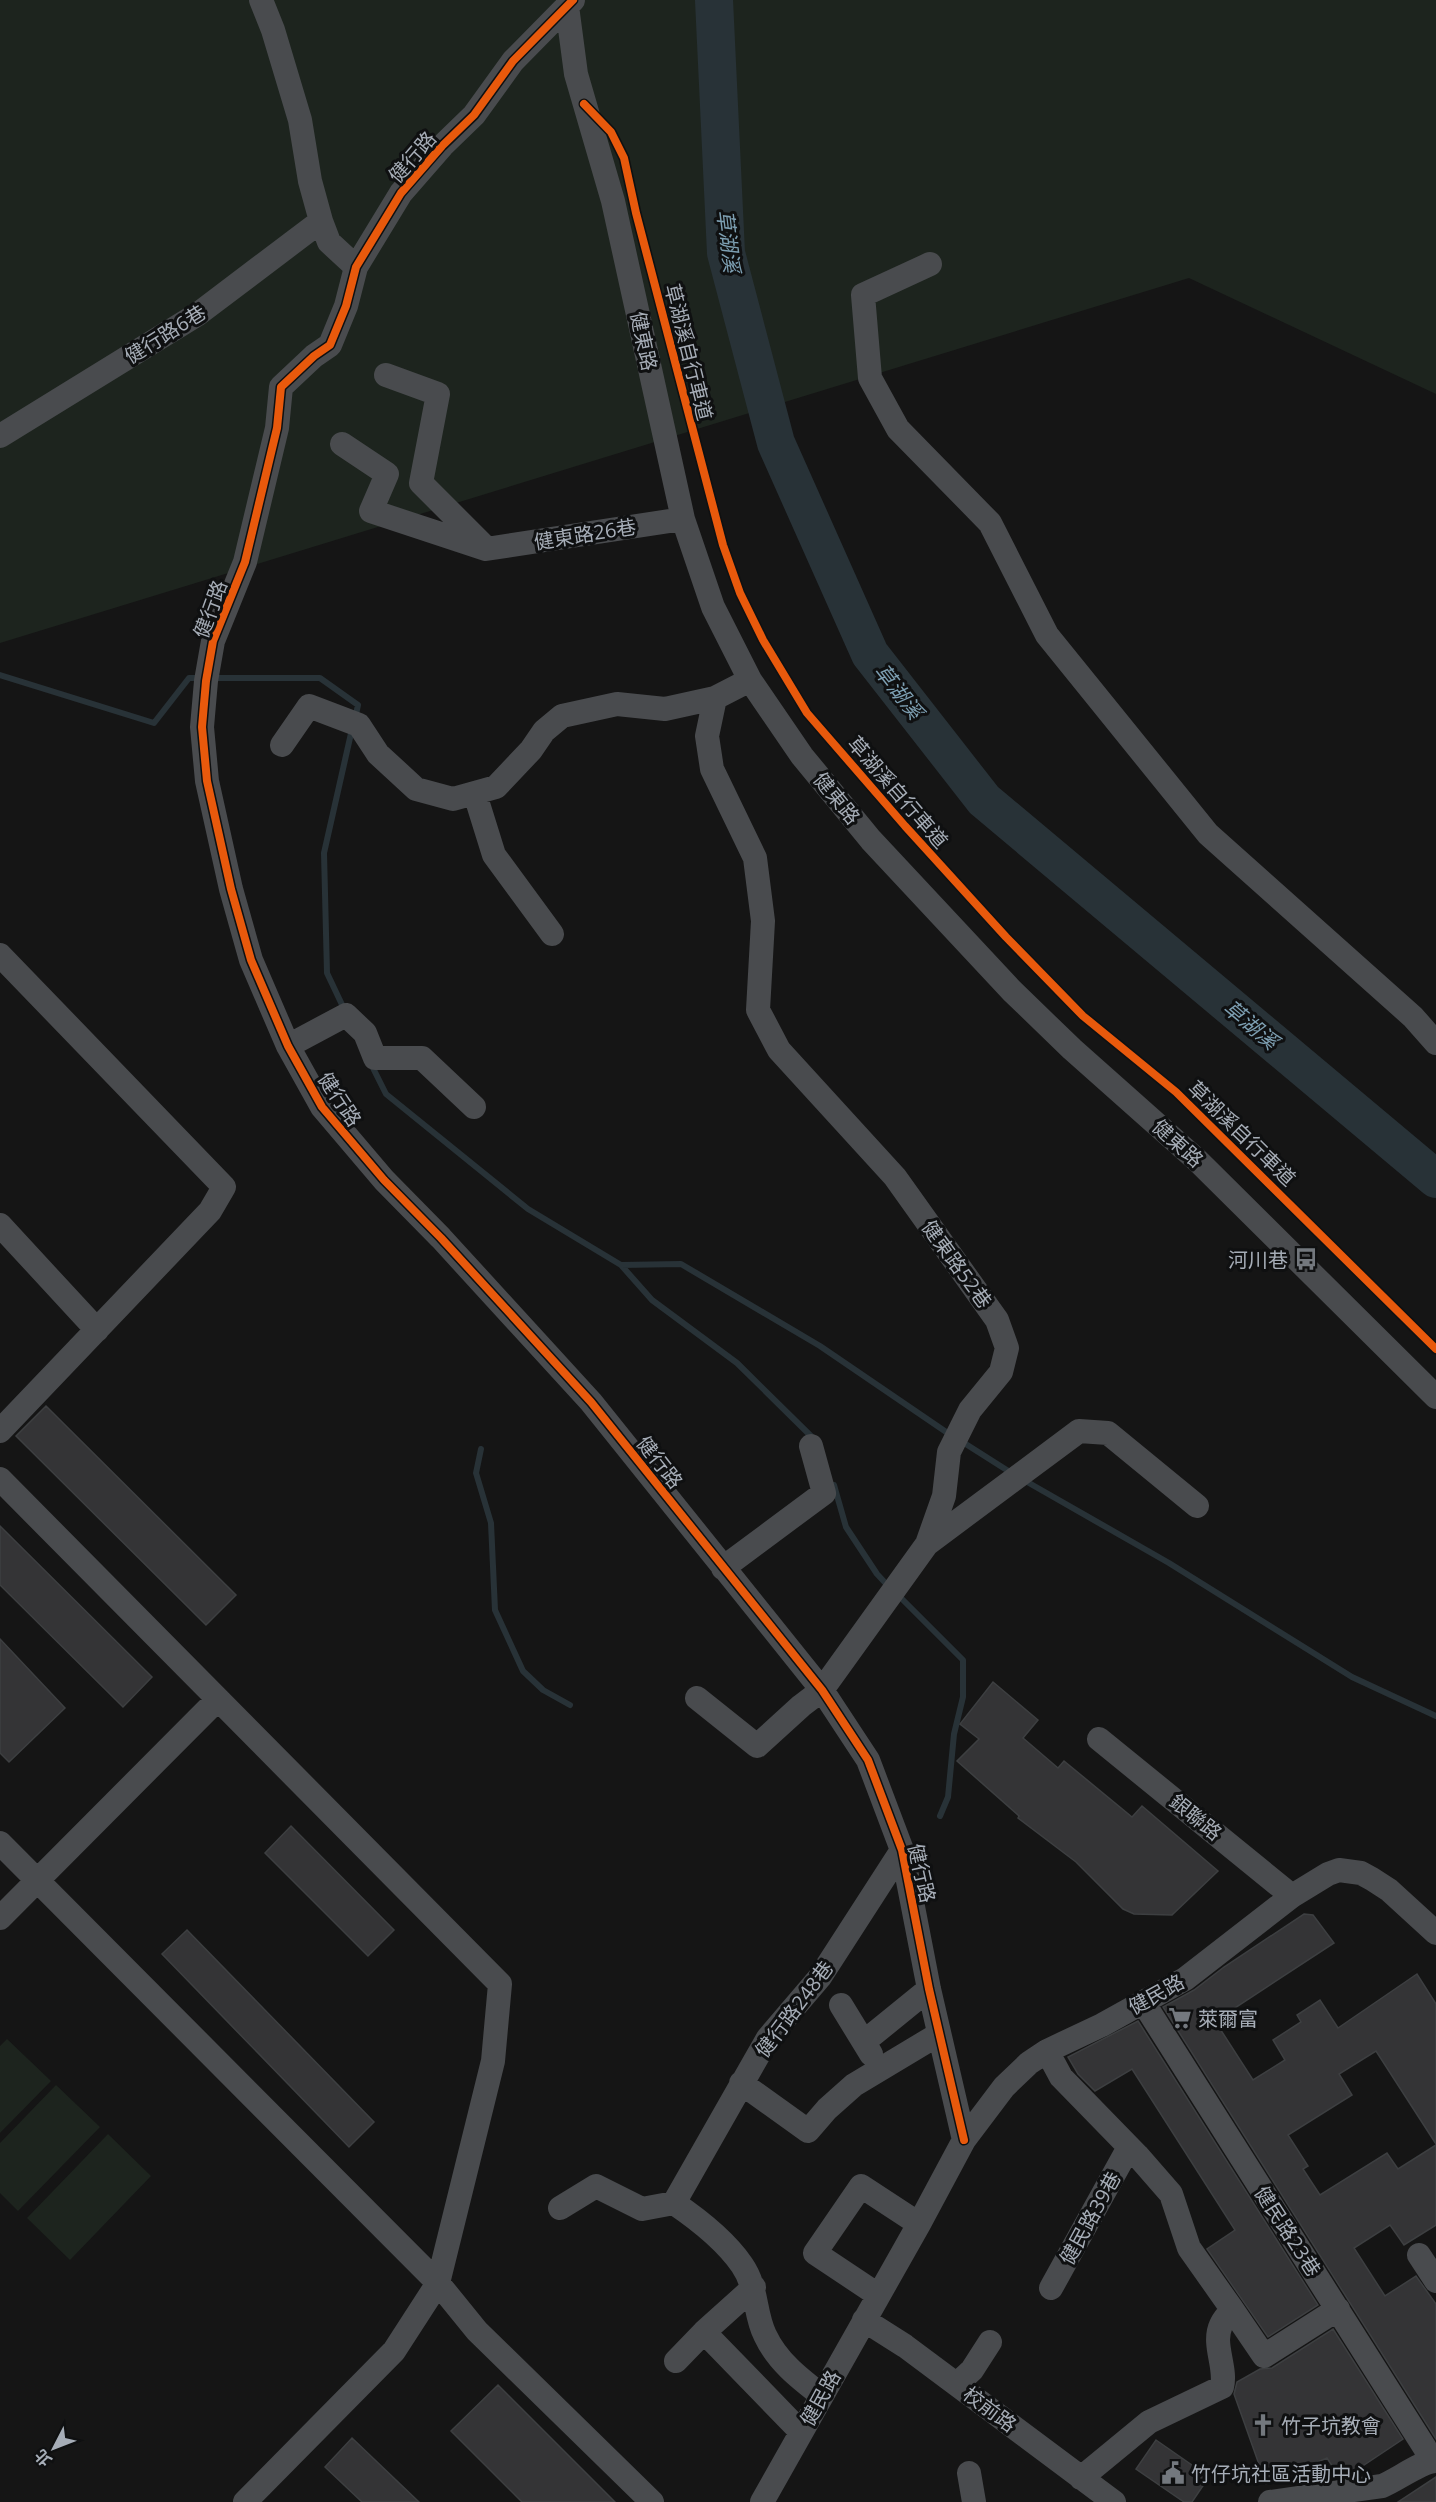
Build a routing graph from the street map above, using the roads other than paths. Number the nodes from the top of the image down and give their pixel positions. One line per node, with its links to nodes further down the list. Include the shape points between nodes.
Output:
1 (261, 0): 3 (street, via 300,120)
2 (569, 2): 5 (street, 健行路, via 513,61 474,115 401,193); 9 (street, 健東路, via 576,74 612,201)
3 (321, 221): 5 (street, via 329,242); 7 (street, 健行路6巷, via 198,314)
4 (930, 264): 17 (street, via 863,296 870,378 898,429 990,524 1047,635 1208,834 1413,1017)
5 (356, 267): 18 (street, 健行路, via 330,345 281,387 277,428 245,562 213,641 206,681 202,727 207,781 247,950)
6 (386, 375): 10 (street, via 438,394 421,483)
7 (0, 436)
8 (342, 444): 10 (street, 健東路26巷, via 387,474 371,511)
9 (683, 519): 10 (street, 健東路26巷); 11 (street, 健東路, via 713,607)
10 (486, 549)
11 (750, 680): 12 (street); 22 (street, 健東路, via 802,756 871,840 1012,991 1198,1161)
12 (715, 698): 14 (street, via 665,708 617,704 562,716 496,787); 27 (street, 健東路52巷, via 707,735 712,769 755,858 763,921 758,1010 779,1050 895,1177 997,1320 1007,1348 1001,1372 970,1410 949,1452 944,1496)
13 (282, 745): 14 (street, via 309,706 359,725 378,754 416,789 453,799)
14 (475, 794): 15 (street, via 494,855)
15 (552, 934)
16 (0, 955): 21 (street, via 224,1187 210,1211)
17 (1436, 1043)
18 (288, 1046): 19 (street, via 346,1015 365,1033 375,1058 422,1058); 28 (street, 健行路, via 322,1107 349,1141 591,1402)
19 (474, 1107)
20 (0, 1225): 21 (street)
21 (97, 1330): 23 (street)
22 (1436, 1397)
23 (0, 1431)
24 (811, 1446): 28 (street, via 824,1493)
25 (0, 1479): 31 (street)
26 (1197, 1506): 27 (street, via 1108,1433 1079,1431)
27 (927, 1544): 29 (street)
28 (723, 1568): 29 (street, 健行路)
29 (822, 1690): 30 (street, via 757,1746); 34 (street, 健行路, via 868,1760)
30 (697, 1698)
31 (217, 1700): 35 (street); 54 (street, via 500,1984 494,2061)
32 (1099, 1739): 36 (street, 銀聯路)
33 (0, 1843): 35 (street)
34 (902, 1850): 39 (street, 健行路); 46 (street, 健行路248巷, via 820,1977 768,2038)
35 (37, 1881): 37 (street); 54 (street)
36 (1292, 1896): 38 (street, 健民路, via 1339,1870 1361,1873 1389,1890); 40 (street, 健民路, via 1185,1979)
37 (0, 1918)
38 (1436, 1933)
39 (929, 1989): 42 (street, 健行路); 43 (street)
40 (1143, 2002): 44 (street, 健民路); 59 (street, 健民路23巷)
41 (842, 2005): 43 (street)
42 (939, 2034): 45 (street); 47 (street, 健行路)
43 (865, 2041): 45 (street)
44 (1047, 2051): 47 (street, 健民路, via 1004,2087); 48 (street, 健民路39巷, via 1061,2077)
45 (878, 2070): 46 (street, via 854,2085 808,2132)
46 (741, 2084): 49 (street, 健行路248巷)
47 (964, 2140): 51 (street, 健民路)
48 (1129, 2147): 56 (street, 健民路39巷); 58 (street, 健民路39巷, via 1171,2194 1189,2248)
49 (674, 2204): 50 (street, via 642,2209 596,2186); 55 (street, via 703,2222 742,2265)
50 (560, 2208)
51 (919, 2224): 57 (street, 健民路); 57 (street, via 861,2186 815,2253)
52 (1419, 2255): 53 (street)
53 (1436, 2281)
54 (438, 2283): 70 (street, via 393,2351); 71 (street, via 477,2331)
55 (754, 2288): 61 (street); 65 (street, via 764,2334 788,2369)
56 (1051, 2288)
57 (878, 2295): 60 (street, 健民路)
58 (1232, 2309): 59 (street, 健民路39巷, via 1264,2356); 69 (street, via 1220,2326 1224,2379 1221,2386 1149,2422)
59 (1338, 2309): 67 (street, 健民路23巷)
60 (864, 2320): 64 (street, 校前路); 65 (street, 健民路)
61 (704, 2332): 63 (street); 66 (street)
62 (990, 2342): 64 (street, via 972,2370)
63 (676, 2361)
64 (957, 2384): 69 (street, 校前路)
65 (821, 2395): 66 (street, 健民路)
66 (801, 2432): 72 (street, 健民路)
67 (1433, 2461): 75 (street, via 1382,2486)
68 (969, 2473): 73 (street)
69 (1081, 2478): 74 (street, 校前路)
70 (244, 2502)
71 (652, 2502)
72 (762, 2502)
73 (974, 2502)
74 (1114, 2502)
75 (1270, 2502)

